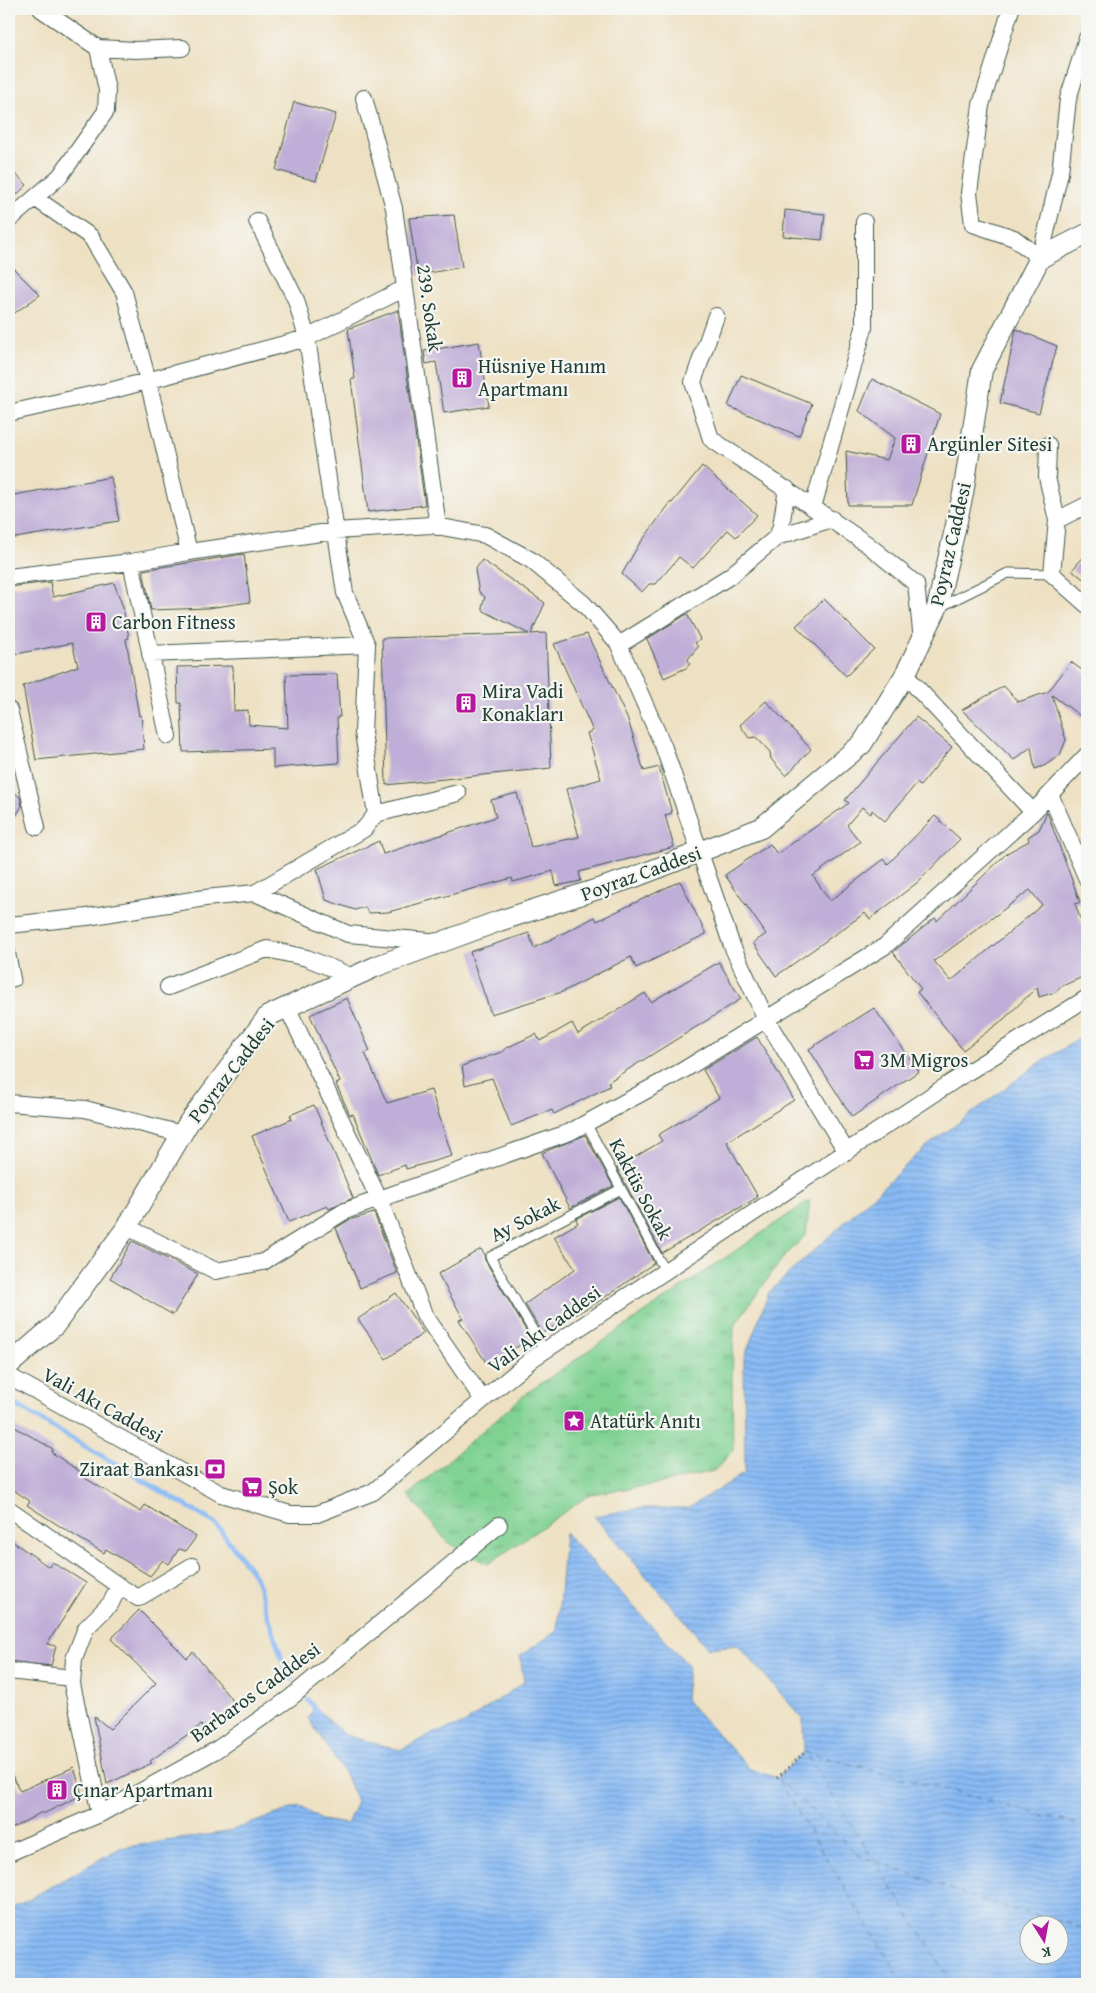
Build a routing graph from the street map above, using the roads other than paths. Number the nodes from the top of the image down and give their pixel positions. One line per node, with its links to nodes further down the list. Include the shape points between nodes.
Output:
1 (41, 9): 4 (street)
2 (1011, 9): 12 (street, via 981,105 969,193 973,224 1014,238)
3 (1087, 38): 12 (street, via 1068,99 1060,173)
4 (98, 48): 5 (street); 7 (street, via 107,90 106,111 60,176)
5 (182, 48)
6 (364, 98): 13 (street, 239. Sokak, via 394,208)
7 (35, 198): 8 (street); 16 (street, via 91,237 124,292)
8 (9, 220)
9 (257, 221): 15 (street, via 296,300)
10 (864, 222): 21 (street, via 864,328)
11 (1087, 234): 12 (street)
12 (1040, 258): 32 (street, Poyraz Caddesi, via 982,370 963,494)
13 (405, 288): 15 (street); 24 (street, 239. Sokak)
14 (716, 316): 19 (street, via 693,382 711,439)
15 (307, 338): 16 (street); 25 (street)
16 (148, 381): 17 (street); 27 (street)
17 (9, 413)
18 (1048, 445): 23 (street, via 1047,478)
19 (787, 490): 21 (street); 26 (street)
20 (1087, 505): 23 (street)
21 (813, 507): 22 (street)
22 (832, 519): 26 (street); 33 (street, via 916,584)
23 (1057, 520): 29 (street)
24 (438, 526): 25 (street); 35 (street, via 485,535 530,560 584,604)
25 (335, 531): 27 (street); 34 (street, via 345,592)
26 (777, 537): 35 (street, via 730,576)
27 (189, 552): 28 (street)
28 (132, 562): 30 (street); 36 (street)
29 (1052, 574): 31 (street); 32 (lane, via 1008,573)
30 (9, 577)
31 (1087, 605)
32 (937, 608): 33 (street, Poyraz Caddesi)
33 (922, 640): 37 (street, Poyraz Caddesi)
34 (367, 645): 36 (street); 44 (street, via 364,733)
35 (619, 645): 46 (street, via 664,748)
36 (150, 654): 39 (street)
37 (905, 675): 43 (street); 46 (street, Poyraz Caddesi, via 862,744 761,828)
38 (9, 710): 45 (street)
39 (168, 736)
40 (1087, 755): 42 (street)
41 (458, 793): 44 (street)
42 (1050, 794): 43 (street); 47 (street)
43 (1033, 812): 57 (street, via 885,946)
44 (376, 814): 48 (street, via 364,829)
45 (37, 827)
46 (699, 852): 50 (street, Poyraz Caddesi); 57 (street, via 732,946)
47 (1087, 879)
48 (255, 893): 49 (street); 50 (street, via 348,934)
49 (9, 925)
50 (443, 942): 52 (street, Poyraz Caddesi)
51 (9, 945): 53 (lane, via 16,981)
52 (353, 977): 54 (street, via 307,958 267,949); 56 (street, Poyraz Caddesi)
53 (9, 984)
54 (168, 987)
55 (1087, 998): 61 (street, Vali Akı Caddesi)
56 (287, 1007): 60 (street, Poyraz Caddesi, via 268,1016); 63 (street)
57 (766, 1019): 59 (street, via 682,1072); 61 (street)
58 (9, 1103): 60 (street, via 85,1109)
59 (586, 1124): 62 (lane, Kaktüs Sokak); 63 (street)
60 (182, 1134): 64 (street, Poyraz Caddesi)
61 (846, 1152): 65 (street, Vali Akı Caddesi)
62 (621, 1189): 65 (lane, Kaktüs Sokak); 66 (lane, Ay Sokak, via 490,1257)
63 (379, 1199): 64 (street, via 345,1211 263,1262 216,1271); 69 (street, via 424,1314)
64 (127, 1227): 67 (street, Poyraz Caddesi, via 54,1325)
65 (665, 1271): 66 (street, Vali Akı Caddesi)
66 (545, 1351): 69 (street, Vali Akı Caddesi)
67 (9, 1365)
68 (9, 1376): 69 (street, Vali Akı Caddesi, via 221,1494 290,1514 317,1514 373,1492)
69 (483, 1400)
70 (9, 1509): 73 (street)
71 (499, 1525): 76 (street, Barbaros Cadddesi, via 290,1698 216,1750)
72 (192, 1566): 73 (street, via 138,1598)
73 (119, 1586): 75 (street, via 111,1603 86,1628 74,1659)
74 (9, 1671): 75 (street)
75 (72, 1678): 76 (street)
76 (100, 1814): 77 (street, Barbaros Cadddesi)
77 (10, 1849)

